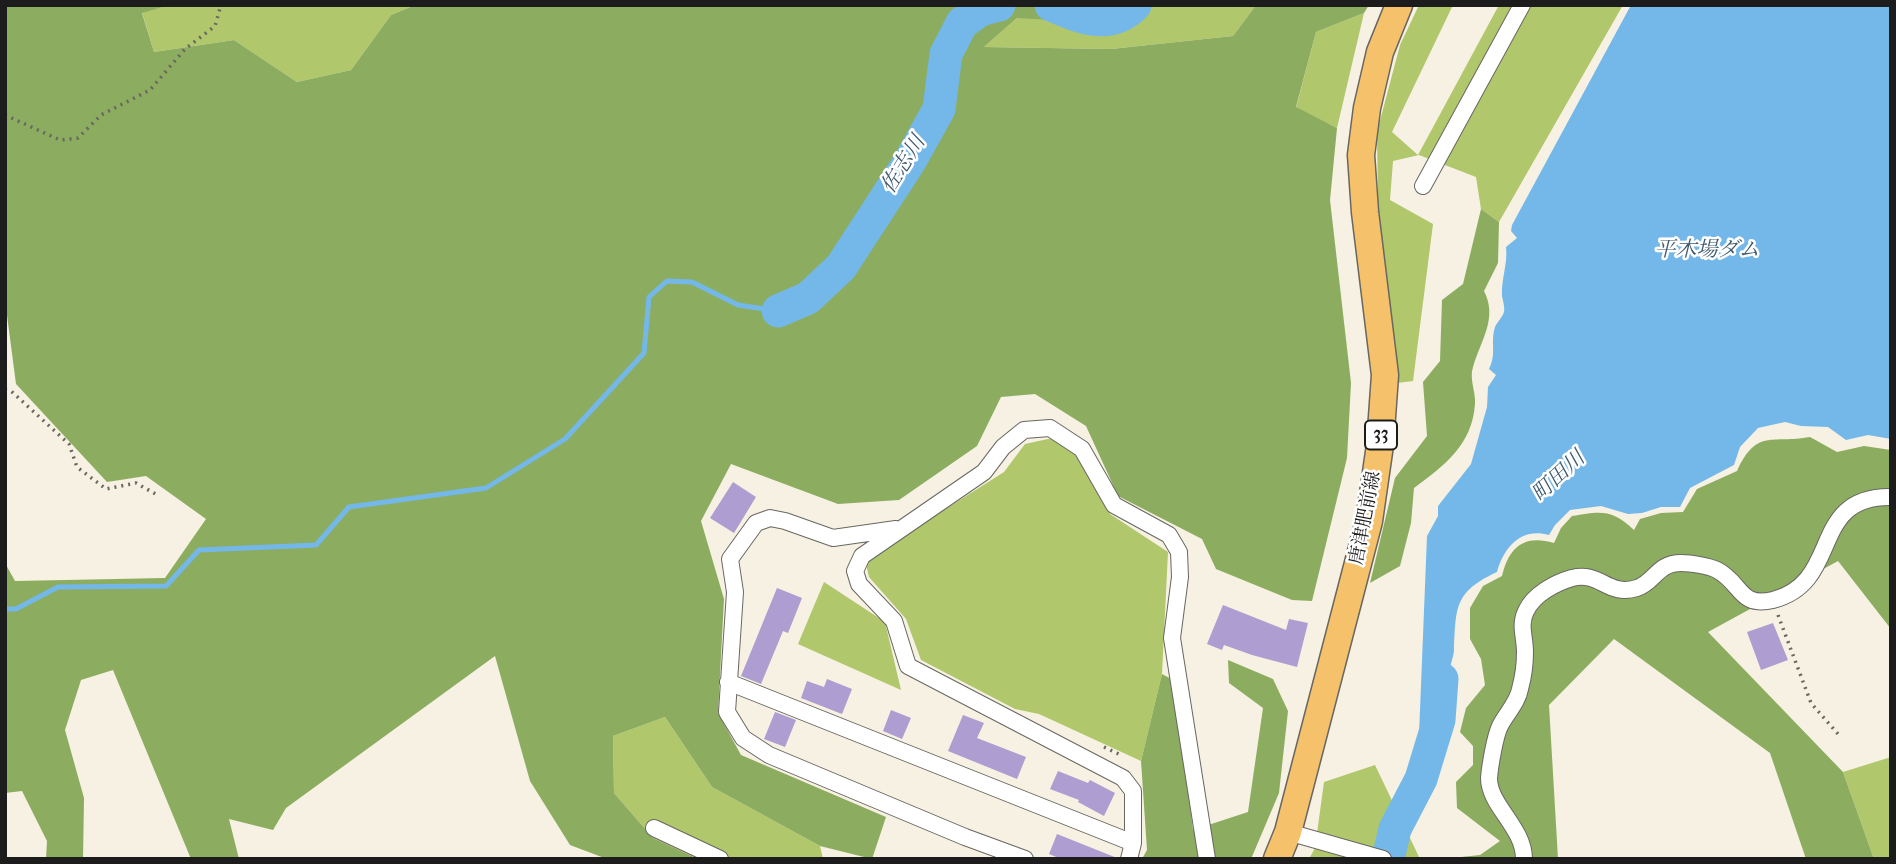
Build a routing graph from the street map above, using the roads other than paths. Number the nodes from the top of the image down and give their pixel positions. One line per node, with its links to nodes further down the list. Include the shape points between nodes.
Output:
1 (1399, 5): 8 (main road, 唐津肥前線 / 33, via 1380,52 1362,155 1385,375 1380,445 1369,522)
2 (1522, 5): 3 (street)
3 (1423, 186)
4 (1891, 496): 15 (street, via 1856,502 1839,517 1808,581 1790,595 1772,600 1758,603 1747,599 1717,570 1682,563 1666,564 1639,588 1616,591 1591,577 1546,588 1527,608 1522,623 1525,652 1520,692 1498,729 1489,780 1520,836)
5 (898, 529): 6 (street, via 832,538 770,518 756,523 730,559 734,592); 9 (street, via 862,556 855,570 859,584 894,621 908,666 1124,778 1133,791); 12 (street, via 984,471 1024,430 1050,428 1082,449 1114,505 1169,535 1179,552 1180,577 1172,638)
6 (728, 682): 9 (street); 11 (street, via 727,712 743,738 769,755)
7 (654, 828): 10 (street)
8 (1288, 832): 13 (main road, 唐津肥前線 / 33); 14 (street)
9 (1131, 851)
10 (720, 859)
11 (1025, 859)
12 (1207, 859)
13 (1276, 859)
14 (1382, 859)
15 (1524, 859)

